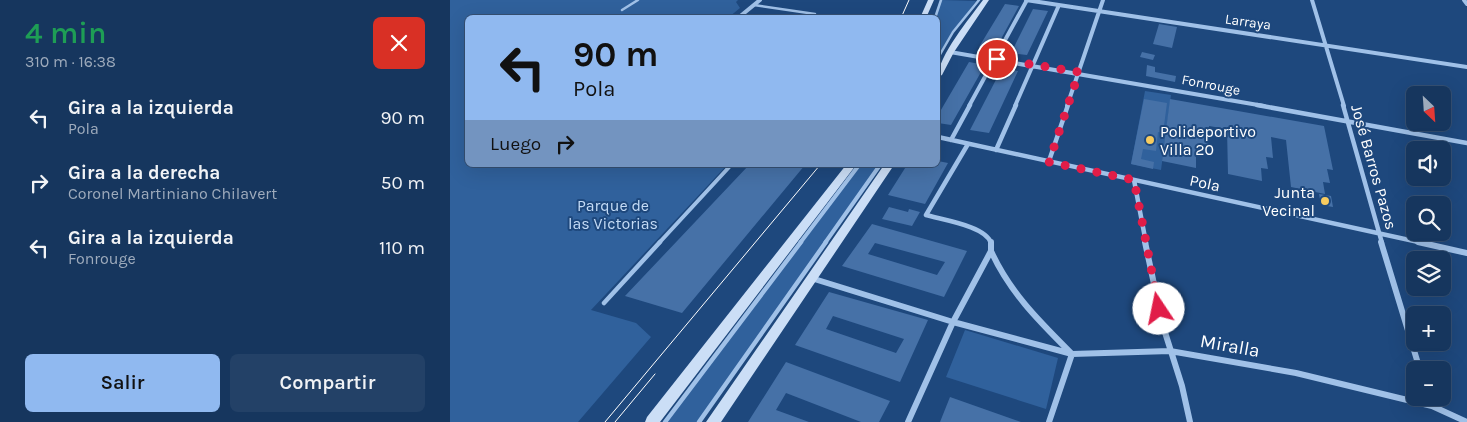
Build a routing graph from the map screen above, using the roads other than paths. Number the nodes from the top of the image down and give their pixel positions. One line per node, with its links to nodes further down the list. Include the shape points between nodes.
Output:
1 (638, 0): 15 (lane)
2 (756, 0): 3 (lane)
3 (760, 0): 13 (street)
4 (930, 0): 19 (main road)
5 (941, 0): 20 (lane)
6 (979, 0): 23 (lane, via 952,32)
7 (986, 0): 22 (main road)
8 (1026, 0): 14 (street, Larraya); 24 (street)
9 (1103, 0): 16 (street)
10 (1312, 0): 21 (street, José Barros Pazos)
11 (1464, 0): 12 (street)
12 (1467, 4)
13 (754, 5): 17 (lane); 18 (street)
14 (1059, 5): 16 (street, Larraya); 25 (street)
15 (622, 10)
16 (1100, 11): 21 (street, Larraya); 28 (street)
17 (815, 14)
18 (742, 15)
19 (924, 15)
20 (937, 15)
21 (1323, 44): 26 (street, Larraya); 29 (street, José Barros Pazos)
22 (950, 52): 24 (street, Fonrouge); 27 (main road)
23 (940, 54)
24 (997, 59): 25 (street, Fonrouge); 31 (street)
25 (1032, 64): 28 (street, Fonrouge); 34 (street)
26 (1467, 67)
27 (940, 71)
28 (1079, 72): 29 (street, Fonrouge); 35 (street)
29 (1348, 122): 33 (street, Fonrouge); 42 (street, José Barros Pazos)
30 (940, 137): 31 (street, Pola)
31 (951, 140): 32 (street, Pola)
32 (968, 144): 34 (street, Pola); 43 (street, via 926,215 979,231 988,237)
33 (1467, 144)
34 (996, 150): 35 (street, Pola)
35 (1049, 162): 41 (street, Pola)
36 (729, 167): 46 (lane)
37 (848, 167): 53 (main road)
38 (857, 167): 54 (lane)
39 (879, 167): 55 (lane)
40 (888, 167): 45 (main road)
41 (1134, 180): 42 (street, Pola); 48 (street)
42 (1378, 233): 44 (street, Pola); 50 (street, José Barros Pazos)
43 (991, 251): 47 (street); 49 (street, via 1014,295)
44 (1467, 252)
45 (811, 278): 47 (street, Miralla); 56 (main road)
46 (604, 302)
47 (953, 322): 49 (street, Miralla); 57 (street)
48 (1170, 351): 49 (street, Miralla); 51 (street, Miralla, via 1296,374); 59 (street)
49 (1072, 354): 58 (street)
50 (1417, 361)
51 (1406, 400)
52 (1432, 406): 60 (street, Miralla)
53 (652, 422)
54 (665, 422)
55 (699, 422)
56 (713, 422)
57 (908, 422)
58 (1049, 422)
59 (1190, 422)
60 (1467, 422)

